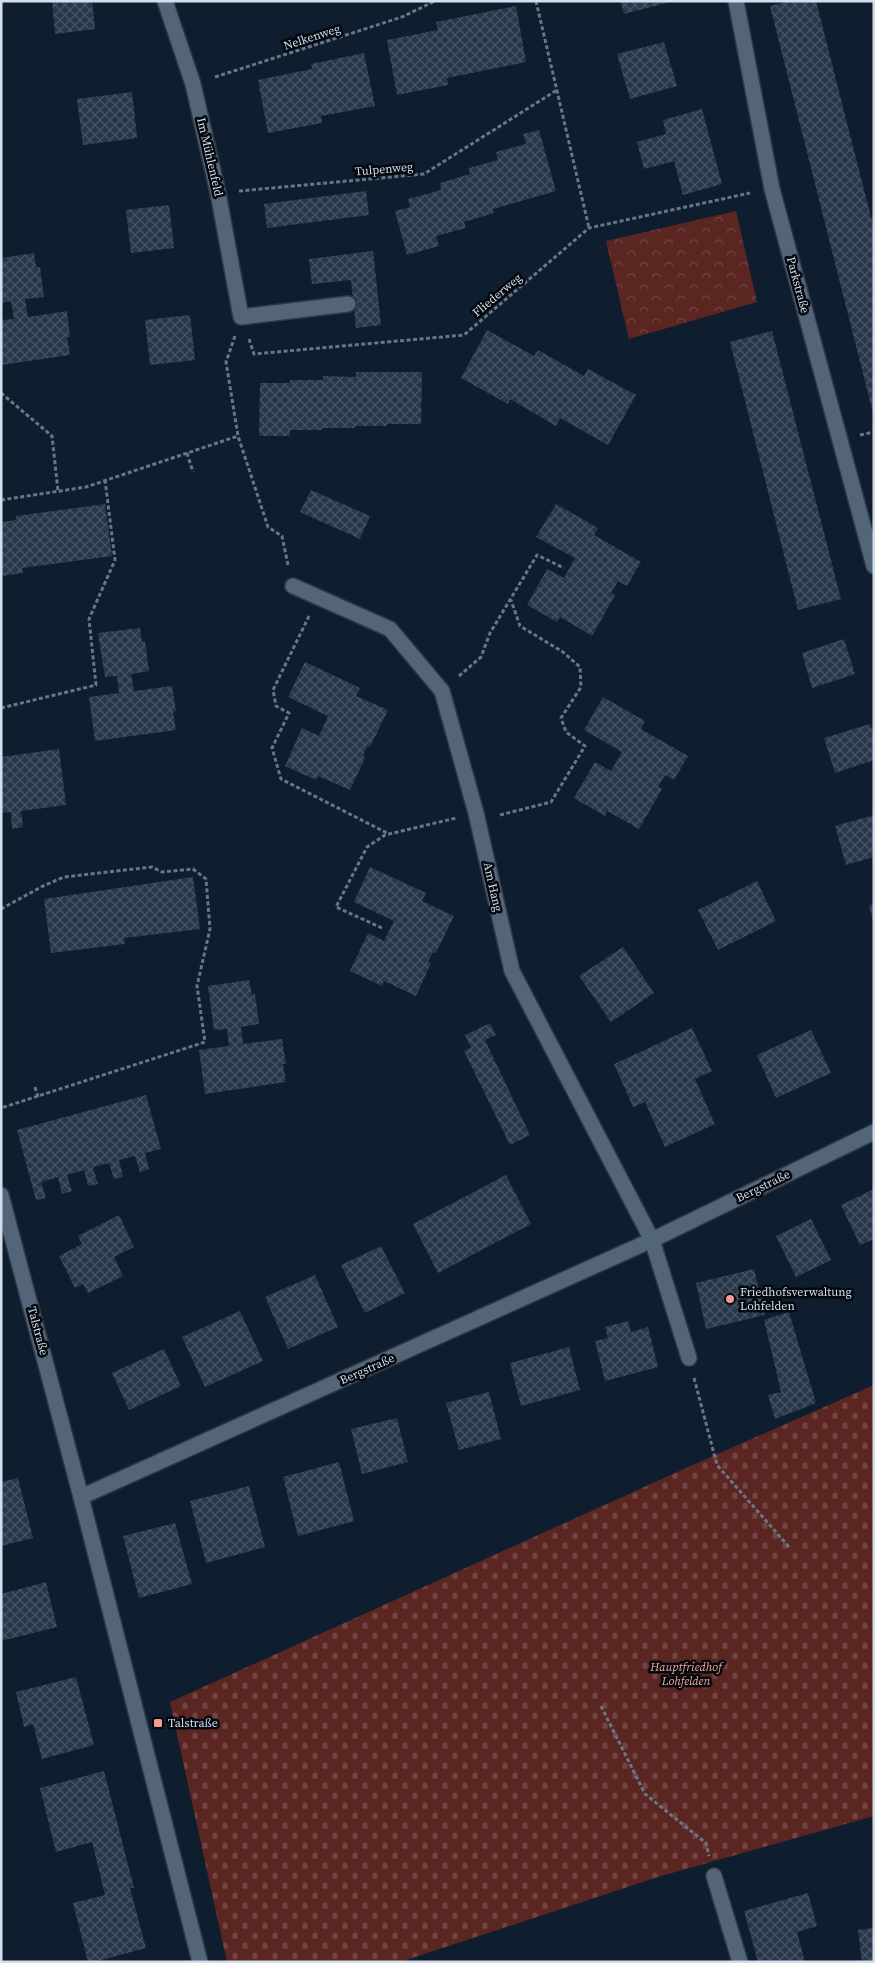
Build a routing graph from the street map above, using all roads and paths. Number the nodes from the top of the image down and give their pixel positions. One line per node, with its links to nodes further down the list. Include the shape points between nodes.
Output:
1 (165, 1): 5 (street, Im Mühlenfeld)
2 (435, 1): 5 (path, Nelkenweg, via 402,17)
3 (536, 1): 6 (path)
4 (736, 1): 7 (street, Parkstraße)
5 (193, 84): 8 (street, Im Mühlenfeld)
6 (557, 90): 8 (path, Tulpenweg, via 424,174); 9 (path)
7 (772, 189): 9 (path, Fliederweg); 19 (street, Parkstraße)
8 (218, 192): 11 (street, Im Mühlenfeld)
9 (589, 228): 11 (path, Fliederweg, via 464,335 254,354)
10 (348, 304): 11 (street)
11 (241, 317): 13 (path, via 226,362)
12 (1, 393): 17 (path, via 52,436)
13 (238, 436): 14 (path); 21 (path, via 268,527 282,536)
14 (187, 453): 15 (path); 16 (path)
15 (193, 472)
16 (105, 480): 17 (path); 25 (path, via 115,560 89,619 96,685)
17 (58, 491): 18 (path)
18 (1, 500)
19 (874, 566)
20 (564, 568): 23 (path, via 537,555)
21 (293, 586): 22 (street, Am Hang)
22 (318, 597): 24 (street, Am Hang, via 390,630); 27 (path, via 273,690 276,706 289,713 272,748 281,779)
23 (511, 600): 24 (path, via 490,633 480,657); 26 (path, via 520,626 563,652 580,667 581,687 561,718 566,732 585,746 551,802)
24 (442, 691): 26 (street, Am Hang)
25 (1, 708)
26 (477, 817): 27 (path); 35 (street, Am Hang, via 512,970)
27 (389, 834): 29 (path, via 367,847 336,907)
28 (1, 909): 31 (path, via 64,876 152,867 162,872 193,869 206,879 210,929 197,986 205,1042)
29 (382, 928)
30 (35, 1087): 31 (path)
31 (38, 1097): 32 (path)
32 (1, 1108)
33 (874, 1132): 35 (street, Bergstraße)
34 (1, 1195): 37 (street, Talstraße)
35 (652, 1240): 36 (street); 37 (street, Bergstraße)
36 (689, 1358): 38 (path, via 717,1465)
37 (81, 1497): 41 (street, Talstraße)
38 (789, 1547)
39 (601, 1706): 40 (path, via 645,1794 706,1843)
40 (714, 1876): 42 (street)
41 (200, 1962)
42 (740, 1962)

